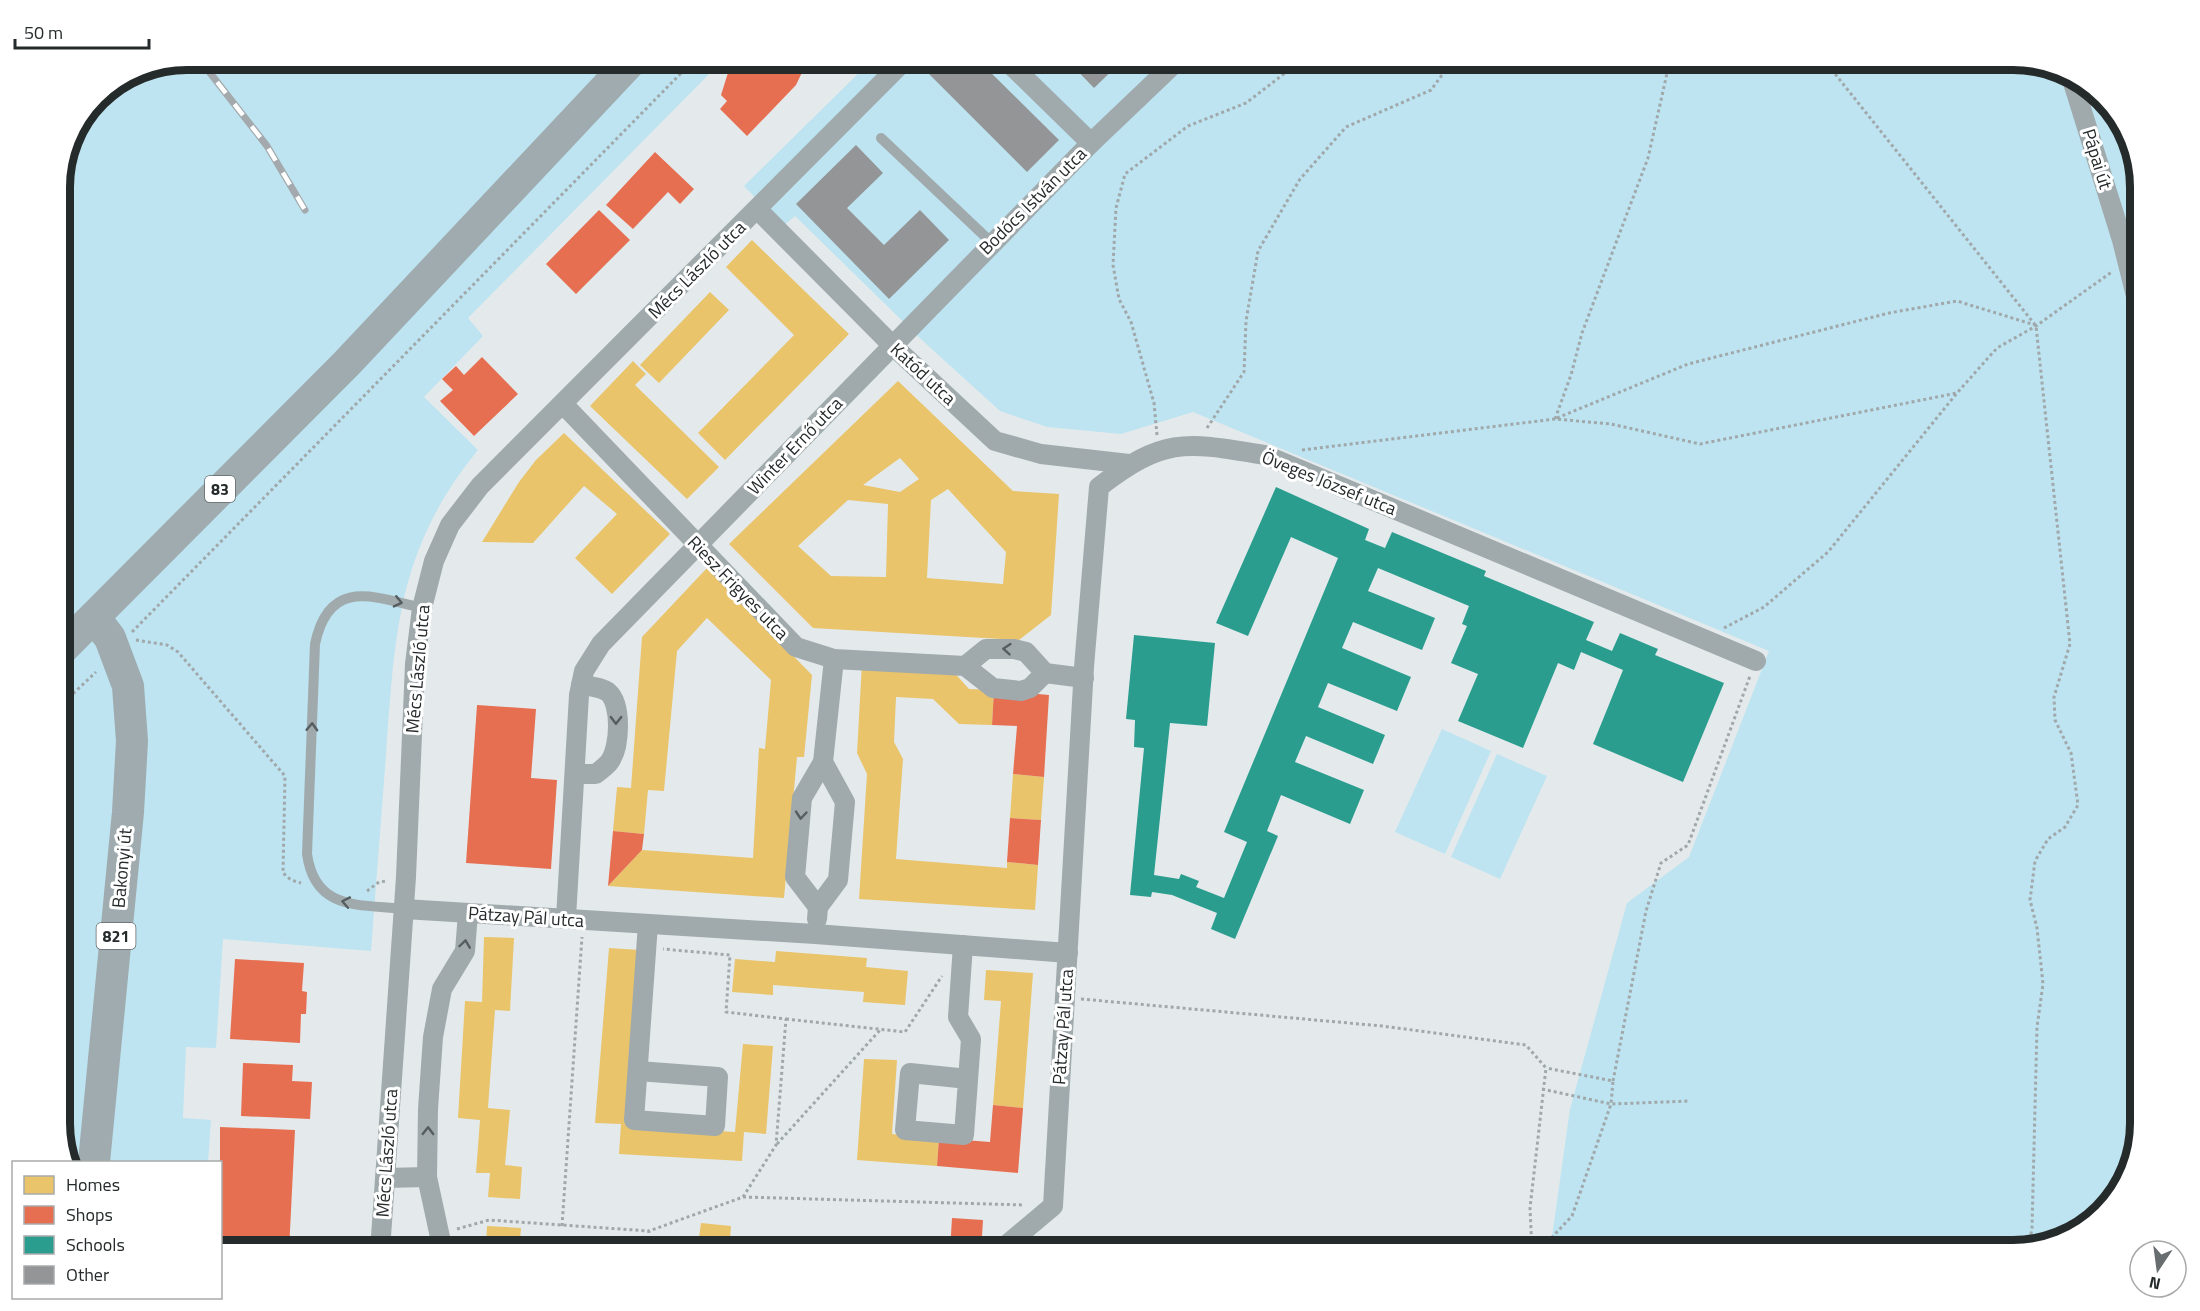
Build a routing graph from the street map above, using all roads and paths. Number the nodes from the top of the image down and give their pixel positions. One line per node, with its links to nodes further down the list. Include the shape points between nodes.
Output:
1 (1167, 70): 12 (street, Bodócs István utca)
2 (1288, 70): 23 (path, via 1246,103 1188,126 1125,174 1116,208 1113,265 1119,299 1131,322 1154,403)
3 (1445, 70): 22 (path, via 1431,90 1346,128 1300,179 1258,251 1246,321 1244,372)
4 (1668, 70): 21 (path, via 1648,158 1582,333)
5 (1832, 70): 17 (path)
6 (622, 71): 28 (main road, 83, via 347,363)
7 (683, 71): 31 (path)
8 (895, 71): 13 (street, Mécs László utca)
9 (1017, 71): 12 (street)
10 (2076, 89): 14 (street, Pápai út)
11 (881, 138): 15 (lane)
12 (1091, 143): 15 (street, Bodócs István utca)
13 (758, 209): 18 (street, Katód utca); 20 (street, Mécs László utca)
14 (2129, 233)
15 (992, 243): 18 (street, Bodócs István utca)
16 (2113, 271): 17 (path)
17 (2036, 326): 19 (path, via 1997,348); 21 (path, via 1957,301 1889,313 1688,364); 71 (path, via 2070,644 2054,697 2055,720 2071,753 2078,805 2065,827 2048,839 2035,861 2030,900 2043,984 2037,1027)
18 (892, 345): 25 (street, Katód utca, via 995,441 1041,454); 26 (street, Winter Ernő utca)
19 (1957, 393): 21 (path, via 1700,444 1611,424); 29 (path, via 1828,552 1764,607)
20 (563, 404): 26 (street, Riesz Frigyes utca); 27 (street, Mécs László utca, via 480,486 450,525 434,561)
21 (1555, 419): 24 (path)
22 (1197, 444): 23 (street, Öveges József utca); 29 (street, Öveges József utca, via 1265,455)
23 (1156, 450): 25 (street, Öveges József utca)
24 (1300, 451)
25 (1129, 464): 36 (street, Öveges József utca, via 1099,487)
26 (698, 547): 32 (street, Riesz Frigyes utca, via 796,647); 37 (street, Winter Ernő utca, via 601,644 584,671)
27 (422, 608): 41 (street, Mécs László utca, via 415,664); 42 (lane, one-way to 27, via 313,879 307,854 315,644 319,627 334,605 350,596 369,595)
28 (94, 617): 30 (main road, 83); 31 (main road, Bakonyi út / 821, via 110,638)
29 (1704, 639): 33 (street, Öveges József utca)
30 (71, 640)
31 (121, 645): 38 (path); 42 (path, via 167,645 178,652 285,776 283,873 291,880); 64 (main road, Bakonyi út / 821, via 132,741)
32 (834, 658): 34 (street, Riesz Frigyes utca); 39 (street)
33 (1756, 661): 59 (path, via 1688,845 1661,864 1646,911)
34 (965, 666): 35 (street, via 993,688 1021,691); 35 (street, one-way to 34, via 1026,652 1014,649 986,649)
35 (1045, 673): 36 (street)
36 (1084, 678): 51 (street, Öveges József utca)
37 (581, 685): 40 (street, Winter Ernő utca); 40 (street, one-way to 40, via 605,690 612,697 616,744 610,761 596,774)
38 (71, 695)
39 (823, 762): 44 (street, via 845,802 838,880); 44 (street, one-way to 44, via 802,798 795,877)
40 (575, 774): 47 (street, Winter Ernő utca)
41 (406, 877): 43 (path, via 379,882); 45 (street, Mécs László utca)
42 (321, 890): 45 (lane, one-way to 42, via 344,903)
43 (365, 892)
44 (818, 908): 49 (street)
45 (404, 909): 46 (street, Pátzay Pál utca); 66 (street, Mécs László utca)
46 (468, 913): 47 (street, Pátzay Pál utca); 65 (street, one-way to 46, via 433,1037 442,989 465,951)
47 (574, 919): 48 (street, Pátzay Pál utca); 69 (path)
48 (648, 924): 49 (street, Pátzay Pál utca); 57 (street)
49 (815, 934): 50 (street, Pátzay Pál utca)
50 (963, 945): 51 (street, Pátzay Pál utca); 58 (street, via 958,1017 971,1039)
51 (1068, 953): 53 (street, Pátzay Pál utca)
52 (943, 974): 55 (path, via 905,1032)
53 (1064, 998): 56 (path, via 1382,1026 1526,1045); 68 (street, Pátzay Pál utca)
54 (786, 1019): 55 (path)
55 (880, 1030): 63 (path)
56 (1546, 1068): 59 (path); 60 (path)
57 (638, 1071): 57 (street, via 634,1120 714,1126 718,1077)
58 (968, 1079)
59 (1613, 1081): 62 (path)
60 (1542, 1089): 62 (path); 76 (path, via 1530,1208)
61 (1690, 1101): 62 (path)
62 (1611, 1104): 77 (path, via 1572,1216)
63 (776, 1145)
64 (94, 1161)
65 (427, 1177): 66 (street); 73 (street)
66 (385, 1178): 72 (street, Mécs László utca)
67 (744, 1197): 68 (path)
68 (1053, 1206): 75 (street)
69 (562, 1226): 70 (path); 74 (path, via 489,1220)
70 (649, 1231)
71 (2030, 1239)
72 (381, 1240)
73 (441, 1240)
74 (445, 1240)
75 (1011, 1240)
76 (1531, 1240)
77 (1549, 1240)

